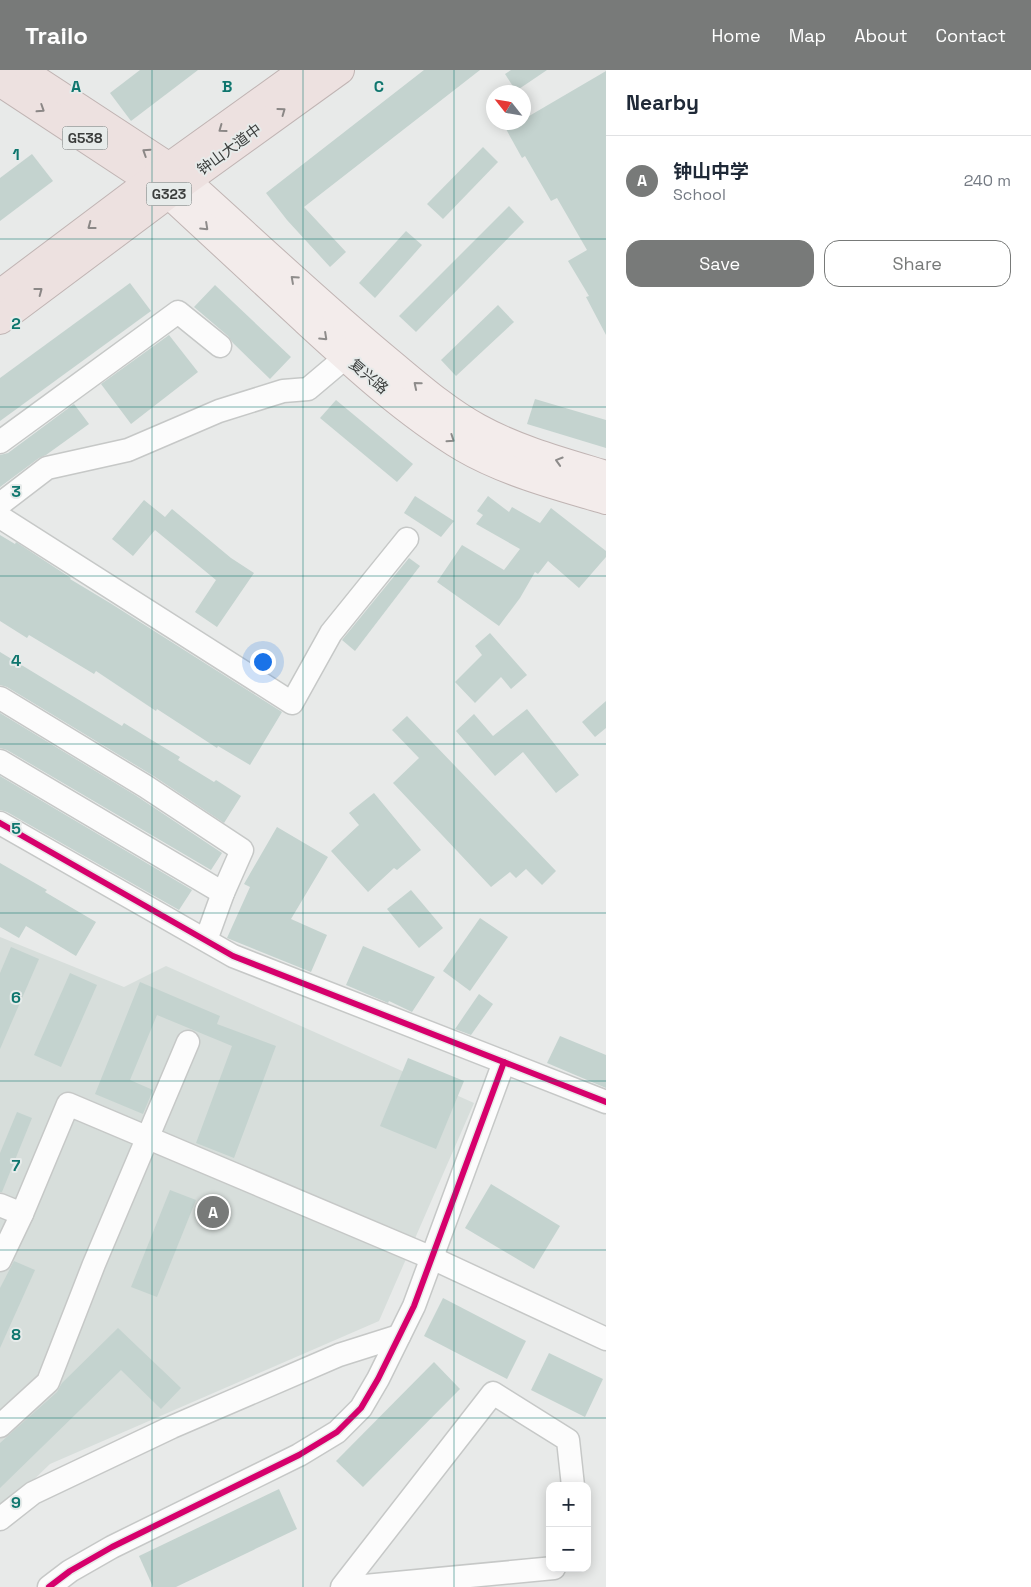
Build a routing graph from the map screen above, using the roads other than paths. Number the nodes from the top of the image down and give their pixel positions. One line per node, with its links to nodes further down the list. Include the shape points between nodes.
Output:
1 (21, 70): 5 (highway, G538, one-way to 1)
2 (304, 70): 5 (highway, 钟山大道中 / G323, one-way to 5)
3 (340, 70): 5 (highway, 钟山大道中 / G323, one-way to 3)
4 (0, 82): 5 (highway, G538, one-way to 5)
5 (169, 181): 6 (highway, 钟山大道中 / G323, one-way to 6); 7 (highway, 钟山大道中 / G323, one-way to 5); 9 (main road, 复兴路)
6 (0, 294)
7 (0, 320)
8 (220, 346): 10 (street, via 178,312)
9 (354, 349): 11 (main road, 复兴路, one-way to 9, via 553,460 477,428); 12 (main road, 复兴路, one-way to 12, via 414,414 465,449 545,482); 13 (street, via 308,389 283,391 218,411 128,450 47,468)
10 (0, 442)
11 (606, 475)
12 (606, 500)
13 (0, 504)
14 (0, 517): 15 (street, via 292,703 331,633)
15 (407, 539)
16 (0, 698): 19 (street, via 145,786 242,850)
17 (0, 761): 19 (street)
18 (0, 823): 20 (street)
19 (223, 893): 20 (street)
20 (206, 940): 22 (street, via 233,956)
21 (188, 1042): 24 (street)
22 (504, 1062): 23 (street); 27 (street)
23 (606, 1102)
24 (148, 1138): 26 (street, via 68,1104); 27 (street); 31 (street, via 48,1382)
25 (0, 1205): 26 (street)
26 (22, 1214): 28 (street)
27 (432, 1258): 29 (street); 30 (street)
28 (0, 1260)
29 (399, 1336): 33 (street, via 339,1355 172,1427 33,1493); 35 (street, via 361,1408 337,1432 299,1455 112,1547 70,1571)
30 (606, 1339)
31 (0, 1426)
32 (573, 1482): 36 (street, via 568,1440 493,1393)
33 (0, 1520)
34 (546, 1569): 37 (street)
35 (50, 1587)
36 (342, 1587)
37 (354, 1587)

